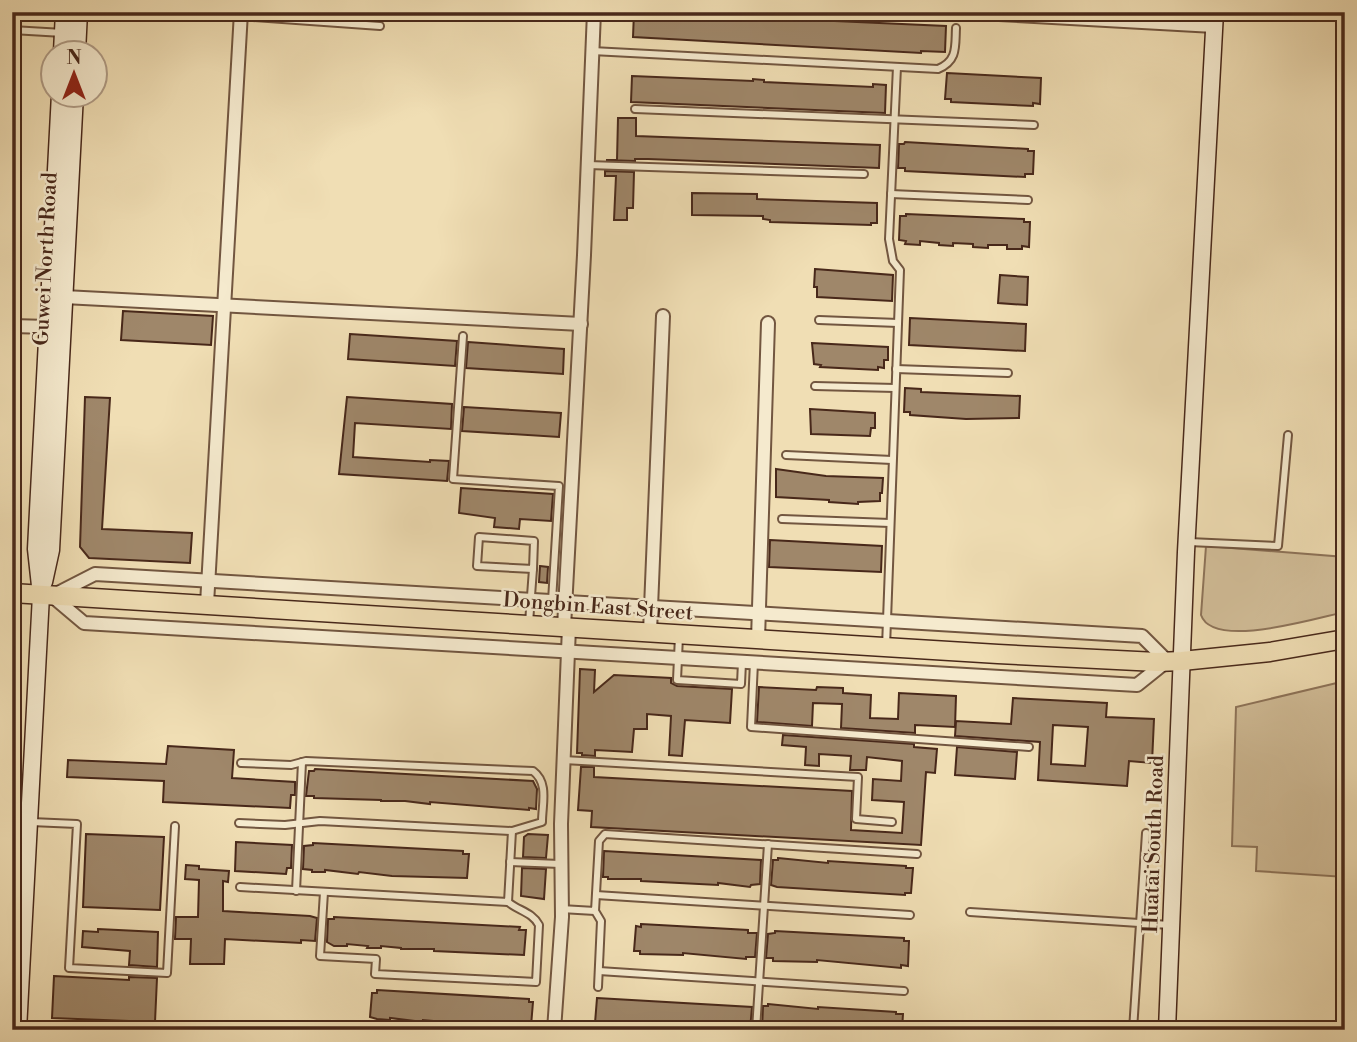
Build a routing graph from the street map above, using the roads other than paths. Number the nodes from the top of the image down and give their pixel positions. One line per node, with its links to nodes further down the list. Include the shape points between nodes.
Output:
1 (64, 12): 12 (main road)
2 (79, 12): 14 (main road)
3 (182, 12): 7 (lane)
4 (594, 12): 15 (street)
5 (910, 12): 6 (street)
6 (927, 12): 8 (street)
7 (241, 14): 9 (lane); 27 (street)
8 (1214, 19): 45 (main road, Huatai South Road)
9 (380, 26)
10 (956, 28): 16 (lane, via 955,55 946,65 938,69)
11 (12, 30): 12 (lane)
12 (63, 33): 13 (main road)
13 (63, 38)
14 (78, 38)
15 (592, 51): 16 (lane); 22 (street)
16 (897, 67): 20 (lane)
17 (59, 108): 34 (main road, Guwei North Road)
18 (74, 108): 26 (main road, Guwei North Road)
19 (635, 108): 20 (lane)
20 (895, 119): 21 (lane); 24 (lane)
21 (1034, 125)
22 (588, 165): 23 (lane); 32 (street)
23 (864, 174)
24 (891, 194): 25 (lane); 31 (lane, via 889,239 893,261 900,270)
25 (1028, 201)
26 (64, 297): 27 (street); 49 (main road, Guwei North Road)
27 (224, 305): 32 (street); 47 (street)
28 (663, 316): 54 (street)
29 (819, 320): 31 (lane)
30 (768, 323): 55 (street)
31 (898, 323): 36 (lane)
32 (581, 324): 52 (street)
33 (12, 326): 34 (street)
34 (48, 327): 49 (main road, Guwei North Road, via 36,549)
35 (463, 336): 51 (lane, via 453,478 559,486)
36 (896, 369): 37 (lane); 39 (lane)
37 (1008, 373)
38 (815, 386): 39 (lane)
39 (895, 388): 42 (lane)
40 (1287, 436): 45 (lane, via 1278,547)
41 (786, 455): 42 (lane)
42 (892, 460): 44 (lane)
43 (782, 519): 44 (lane)
44 (890, 523): 56 (lane)
45 (1187, 541): 66 (main road, Huatai South Road)
46 (533, 569): 46 (lane, via 477,566 479,537 534,541); 50 (lane)
47 (208, 581): 49 (street, via 95,574); 50 (street); 53 (street)
48 (12, 593): 49 (main road, Dongbin East Street)
49 (46, 595): 53 (main road, Dongbin East Street); 64 (street, via 83,623); 72 (main road)
50 (530, 600): 51 (street); 57 (lane)
51 (552, 601): 52 (street)
52 (566, 602): 54 (street); 58 (street)
53 (207, 604): 57 (main road, Dongbin East Street)
54 (651, 607): 55 (street); 59 (street)
55 (759, 613): 56 (street); 61 (street)
56 (887, 621): 63 (lane); 66 (street, via 1142,636)
57 (529, 625): 58 (main road, Dongbin East Street)
58 (567, 627): 59 (main road, Dongbin East Street); 64 (street)
59 (650, 632): 60 (main road, Dongbin East Street)
60 (679, 634): 61 (main road, Dongbin East Street); 65 (lane)
61 (758, 639): 63 (main road, Dongbin East Street)
62 (1345, 639): 66 (main road, Dongbin East Street, via 1260,654)
63 (886, 647): 66 (main road, Dongbin East Street)
64 (568, 651): 65 (street); 69 (street)
65 (678, 658): 67 (street); 67 (lane, via 677,680 741,684)
66 (1174, 661): 67 (street, via 1137,685); 94 (main road, Huatai South Road)
67 (748, 662): 68 (lane, via 751,727)
68 (1029, 747)
69 (564, 760): 73 (lane, via 858,777 856,819); 82 (street)
70 (302, 762): 71 (lane); 75 (lane); 77 (lane, via 533,771 544,783 542,822)
71 (241, 763)
72 (29, 822): 76 (lane, via 77,824 69,968 167,973); 99 (main road)
73 (892, 822)
74 (239, 823): 75 (lane)
75 (299, 824): 77 (lane, via 320,821); 84 (lane)
76 (175, 826)
77 (512, 831): 81 (lane)
78 (1146, 833): 93 (lane)
79 (768, 845): 80 (lane); 86 (lane, via 604,834 599,841); 88 (lane)
80 (917, 854)
81 (510, 862): 82 (lane); 87 (lane)
82 (561, 864): 89 (street)
83 (240, 887): 84 (lane)
84 (296, 891): 85 (lane)
85 (324, 892): 87 (lane); 87 (lane, via 320,956 376,959 374,974 536,982 539,925 531,914)
86 (596, 895): 88 (lane); 90 (lane)
87 (508, 902)
88 (764, 906): 92 (lane); 96 (lane)
89 (561, 909): 90 (lane); 100 (street)
90 (595, 911): 95 (lane, via 601,921)
91 (970, 912): 93 (lane)
92 (910, 915)
93 (1140, 923): 94 (lane); 102 (lane)
94 (1171, 925): 103 (main road, Huatai South Road)
95 (599, 971): 96 (lane); 97 (lane)
96 (759, 981): 98 (lane); 101 (lane)
97 (598, 987)
98 (904, 991)
99 (18, 1030)
100 (554, 1030)
101 (756, 1030)
102 (1133, 1030)
103 (1167, 1030)

